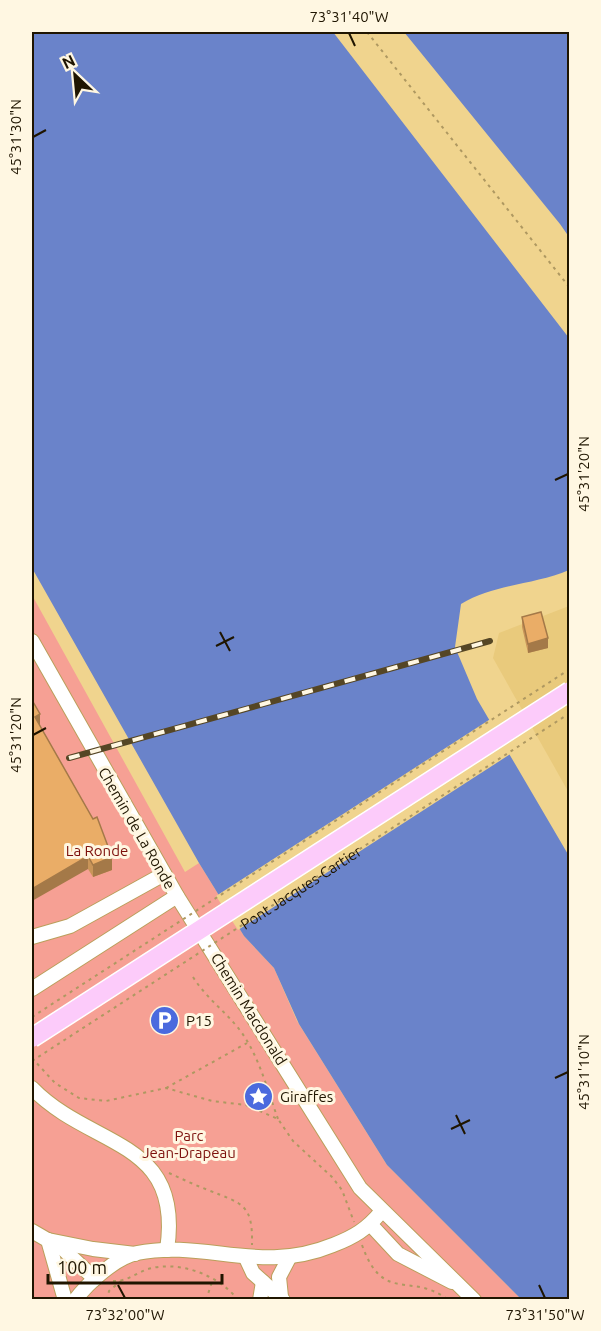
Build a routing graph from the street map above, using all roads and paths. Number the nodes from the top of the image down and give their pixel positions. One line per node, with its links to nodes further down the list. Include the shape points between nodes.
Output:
1 (367, 32): 2 (path)
2 (570, 288)
3 (32, 641): 7 (street, Chemin de La Ronde)
4 (570, 669): 12 (path, bridge)
5 (570, 691): 13 (main road, Pont Jacques-Cartier, bridge)
6 (570, 713): 15 (path, Pont Jacques-Cartier, bridge)
7 (164, 874): 8 (street, Chemin de La Ronde); 9 (street, via 69,926)
8 (177, 896): 11 (street, Chemin de La Ronde); 20 (street, Chemin Macdonald, via 336,1151)
9 (32, 936)
10 (193, 977): 14 (path)
11 (32, 989)
12 (32, 1017)
13 (32, 1038)
14 (247, 1042): 17 (path); 18 (path)
15 (32, 1059): 17 (path, via 55,1083 79,1098 106,1101)
16 (32, 1088): 19 (street, via 69,1118)
17 (166, 1088): 18 (path, via 212,1101 246,1105)
18 (278, 1119): 23 (path, via 293,1141 342,1190)
19 (150, 1166): 26 (street, via 168,1204); 28 (path, via 243,1205 251,1215 252,1230 252,1247)
20 (381, 1212): 21 (street); 25 (street, Chemin Macdonald)
21 (371, 1225): 23 (street); 30 (street, Chemin Macdonald)
22 (32, 1231): 24 (street)
23 (358, 1235): 29 (street); 43 (path, via 370,1266 383,1279 430,1290)
24 (48, 1240): 27 (street); 32 (street); 37 (street)
25 (419, 1243): 30 (street); 35 (street, Chemin Macdonald)
26 (166, 1250): 27 (street); 28 (street)
27 (135, 1254): 32 (street)
28 (246, 1258): 29 (street); 34 (street)
29 (289, 1258): 36 (street, via 279,1277)
30 (406, 1259): 35 (street, Chemin Macdonald)
31 (213, 1278): 33 (path, via 194,1270 166,1266); 40 (path); 41 (path)
32 (95, 1279): 33 (path); 38 (street)
33 (121, 1281): 39 (path, via 109,1291)
34 (263, 1282): 36 (street); 42 (street)
35 (461, 1288): 44 (street, Chemin Macdonald)
36 (282, 1298)
37 (65, 1299)
38 (75, 1299)
39 (107, 1299)
40 (206, 1299)
41 (238, 1299)
42 (260, 1299)
43 (448, 1299)
44 (474, 1299)

